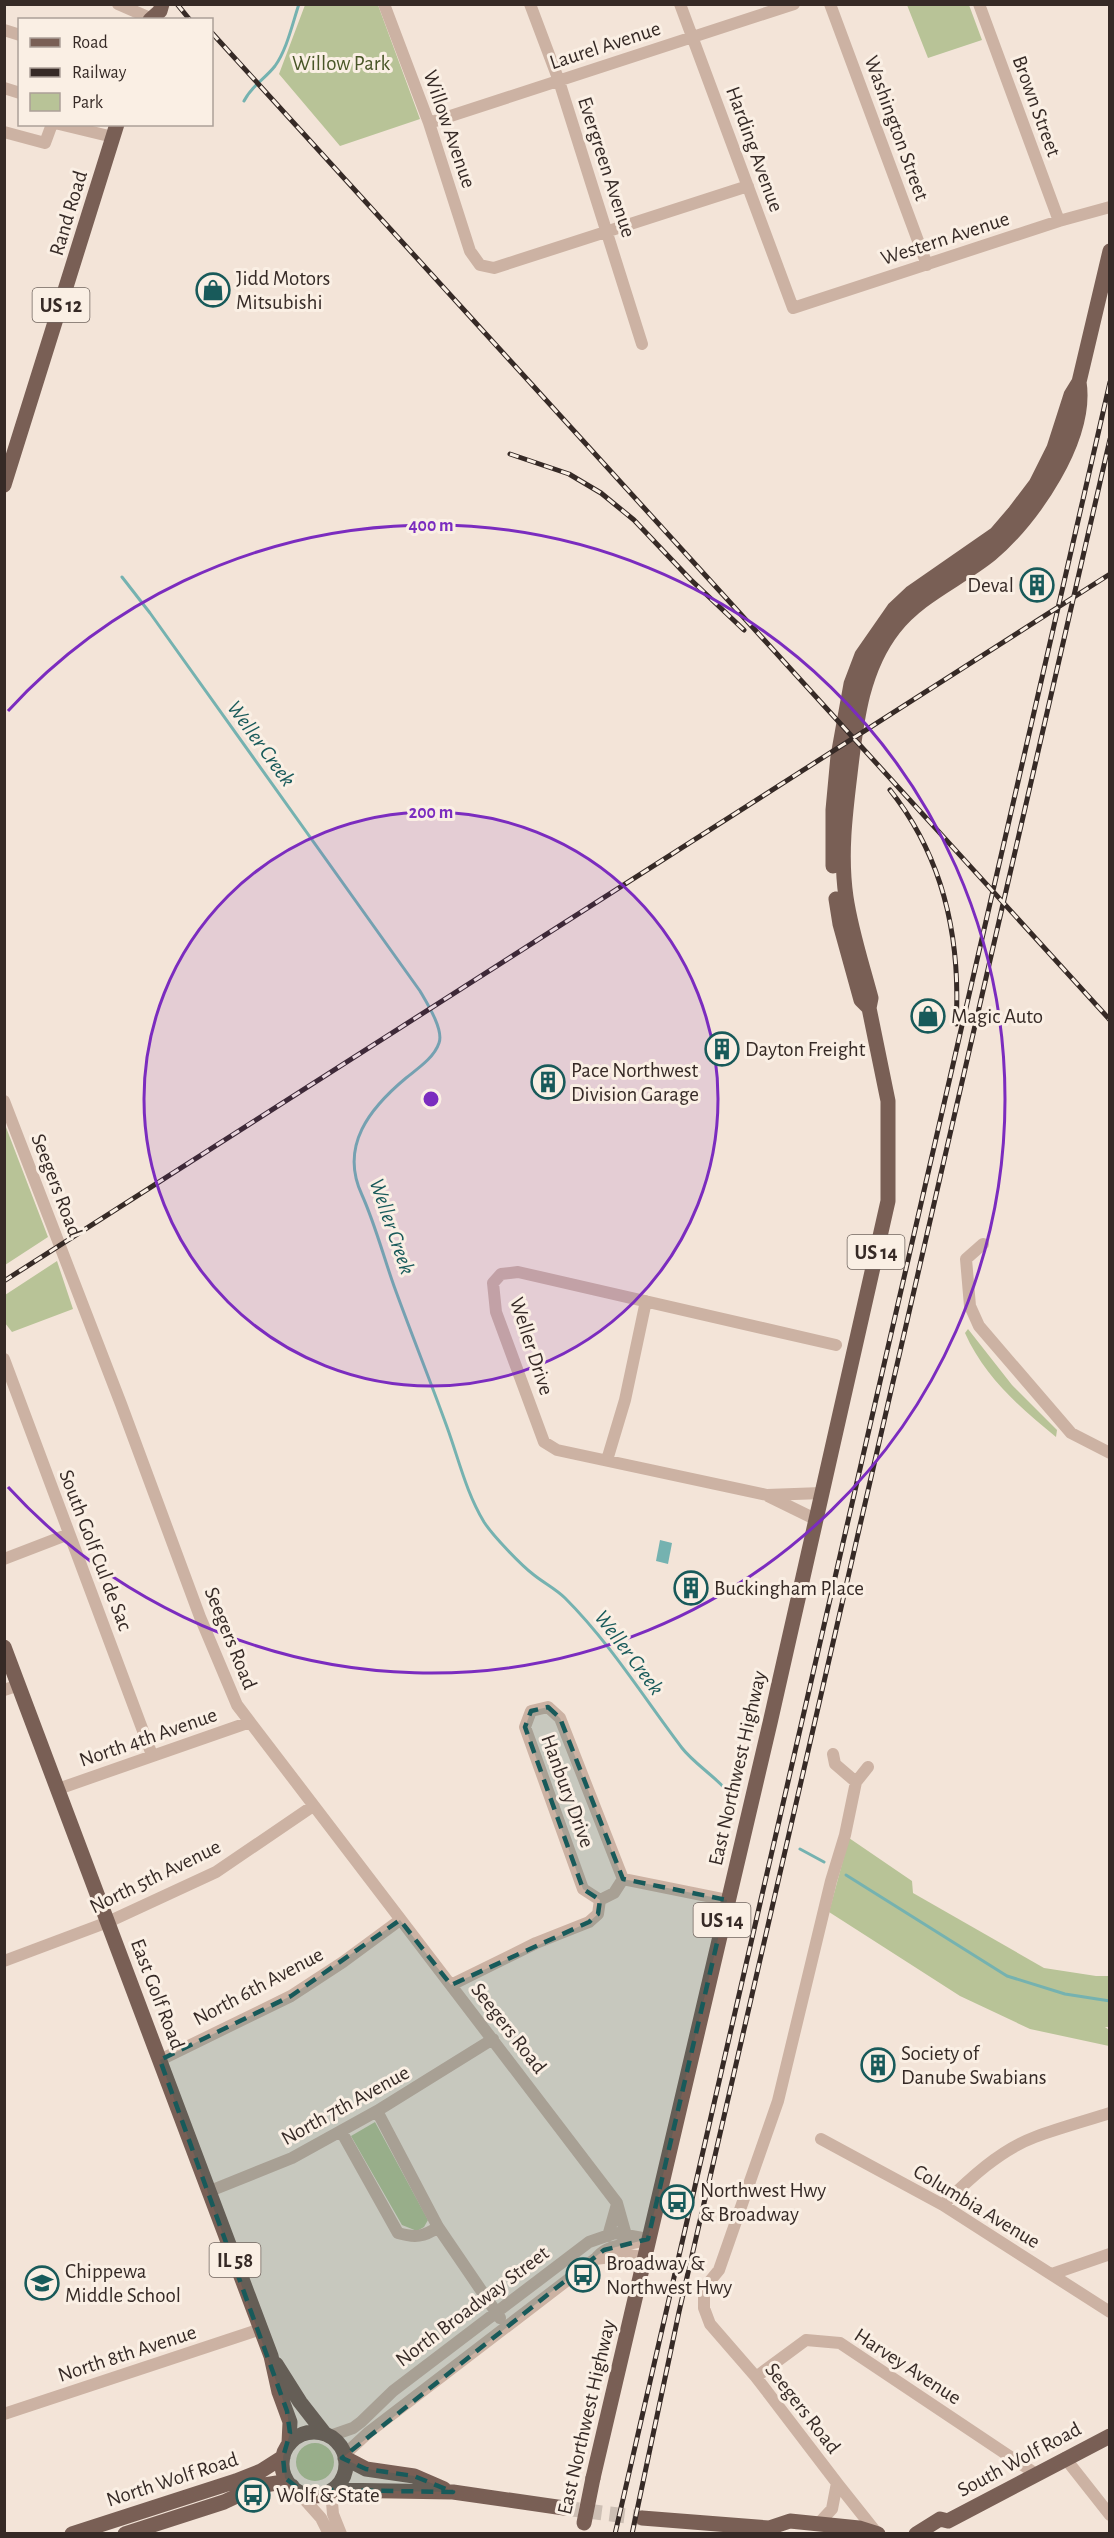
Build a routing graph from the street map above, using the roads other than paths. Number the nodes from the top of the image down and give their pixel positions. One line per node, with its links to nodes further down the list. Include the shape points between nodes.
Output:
1 (118, 4): 9 (street)
2 (162, 4): 9 (main road, via 160,11)
3 (384, 4): 12 (street, Willow Avenue)
4 (530, 4): 11 (street, Evergreen Avenue)
5 (680, 4): 10 (street, Harding Avenue)
6 (794, 4): 10 (street, Laurel Avenue)
7 (830, 4): 22 (street, Washington Street)
8 (979, 4): 19 (street, Brown Street)
9 (149, 14)
10 (692, 38): 11 (street, Laurel Avenue); 17 (street, Harding Avenue)
11 (559, 81): 12 (street, Laurel Avenue); 20 (street, Evergreen Avenue)
12 (429, 123): 20 (street, Willow Avenue, via 471,251 480,265 494,268)
13 (51, 126): 16 (street, via 45,143)
14 (75, 126): 15 (street)
15 (115, 131): 25 (main road, Rand Road / US 12)
16 (4, 132)
17 (748, 186): 20 (street); 23 (street, Harding Avenue)
18 (1110, 207): 19 (street, Western Avenue)
19 (1059, 221): 22 (street, Western Avenue)
20 (608, 231): 24 (street, Evergreen Avenue)
21 (1110, 251): 33 (main road, East Northwest Highway / US 14, via 1079,382 1036,484 996,534 910,593 894,609 862,655 851,684 836,773 832,857 840,924 861,999 869,1008 888,1101 888,1201)
22 (927, 266): 23 (street, Western Avenue)
23 (793, 308)
24 (642, 344)
25 (4, 485)
26 (4, 1101): 40 (street, Seegers Road, via 218,1664 237,1705)
27 (983, 1244): 31 (street, via 966,1259 970,1306 979,1326 1071,1433)
28 (646, 1301): 29 (street); 32 (street); 32 (street, Weller Drive, via 518,1272 501,1274 493,1283 496,1312 544,1442 557,1450)
29 (836, 1345)
30 (4, 1359): 36 (street, South Golf Cul de Sac)
31 (1110, 1453)
32 (608, 1460): 34 (street)
33 (822, 1493): 34 (street); 35 (main road, East Northwest Highway / US 14)
34 (767, 1495): 35 (street)
35 (815, 1519): 49 (main road, East Northwest Highway / US 14)
36 (69, 1534): 37 (street); 42 (street, South Golf Cul de Sac)
37 (4, 1559)
38 (4, 1647): 39 (main road, East Golf Road / IL 58)
39 (12, 1688): 45 (main road, East Golf Road / IL 58)
40 (250, 1722): 42 (street, North 4th Avenue); 46 (street, Seegers Road)
41 (834, 1754): 44 (street, via 835,1764)
42 (152, 1755): 45 (street, North 4th Avenue)
43 (868, 1767): 44 (street)
44 (856, 1782): 76 (street, Seegers Road, via 778,2101 720,2270 704,2295 710,2324)
45 (58, 1789): 51 (main road, East Golf Road / IL 58)
46 (313, 1806): 50 (street, Seegers Road); 51 (street, North 5th Avenue, via 216,1872)
47 (623, 1879): 48 (street, via 614,1893); 48 (street, Hanbury Drive, via 560,1718 548,1707 531,1712 525,1727 583,1889); 49 (street)
48 (600, 1900): 53 (street, via 598,1914 589,1923 536,1943)
49 (727, 1900): 66 (main road, East Northwest Highway / US 14)
50 (400, 1920): 53 (street, Seegers Road); 55 (street, North 6th Avenue, via 291,1996)
51 (108, 1922): 52 (street, North 5th Avenue); 55 (main road, East Golf Road / IL 58)
52 (4, 1961)
53 (451, 1985): 54 (street, Seegers Road)
54 (493, 2039): 56 (street, North 7th Avenue); 61 (street, Seegers Road)
55 (160, 2060): 60 (main road, East Golf Road / IL 58)
56 (377, 2111): 58 (street, North 7th Avenue); 63 (street)
57 (1110, 2113): 62 (street, via 1033,2137 966,2182)
58 (341, 2131): 60 (street, North 7th Avenue, via 292,2158); 63 (street, via 398,2233 412,2238)
59 (821, 2139): 62 (street, Columbia Avenue)
60 (210, 2192): 74 (main road, East Golf Road / IL 58)
61 (617, 2203): 64 (street, Seegers Road); 65 (street)
62 (943, 2205): 70 (street, Columbia Avenue)
63 (438, 2227): 71 (street)
64 (626, 2235): 65 (street, North Broadway Street); 66 (street, North Broadway Street)
65 (608, 2236): 71 (street, North Broadway Street, via 589,2242)
66 (648, 2239): 68 (main road, East Northwest Highway / US 14); 69 (street, via 614,2246)
67 (1110, 2254): 70 (street)
68 (644, 2257): 69 (street, North Broadway Street); 92 (main road, East Northwest Highway / US 14, bridge)
69 (595, 2259): 73 (street, North Broadway Street)
70 (1052, 2274): 72 (street, Columbia Avenue)
71 (496, 2312): 73 (street); 78 (street, North Broadway Street, via 393,2391 353,2428)
72 (1110, 2312)
73 (505, 2326): 81 (street, North Broadway Street, via 369,2432)
74 (261, 2329): 75 (main road, East Golf Road / IL 58); 77 (street, North 8th Avenue)
75 (271, 2356): 78 (main road, East Golf Road / IL 58, via 300,2402); 80 (main road, East Golf Road / IL 58, via 290,2422)
76 (756, 2377): 83 (street, Harvey Avenue, via 806,2340 840,2343); 84 (street, Seegers Road)
77 (4, 2414)
78 (328, 2435): 80 (main road, via 306,2433); 81 (main road, IL 58)
79 (1110, 2436): 82 (main road, South Wolf Road)
80 (286, 2450): 85 (main road, IL 58, via 285,2478); 96 (main road, North Wolf Road, via 261,2471 236,2481)
81 (345, 2457): 86 (main road, via 345,2470); 87 (main road, via 366,2469 414,2476)
82 (1065, 2458): 83 (main road, South Wolf Road); 89 (street)
83 (1036, 2474): 93 (main road, South Wolf Road)
84 (837, 2484): 91 (street, Seegers Road, via 832,2509); 95 (street, Seegers Road)
85 (294, 2488): 86 (main road, via 314,2495); 97 (main road, North Wolf Road, via 277,2483 258,2486 224,2502); 98 (street, via 321,2518)
86 (331, 2490): 87 (main road); 99 (street, via 333,2514)
87 (453, 2492): 88 (main road)
88 (564, 2508)
89 (1110, 2515)
90 (642, 2518): 94 (main road)
91 (819, 2523): 94 (main road, via 790,2521); 95 (main road)
92 (583, 2528)
93 (944, 2529): 100 (main road, South Wolf Road, via 940,2519)
94 (774, 2531)
95 (877, 2533)
96 (72, 2534)
97 (125, 2534)
98 (329, 2534)
99 (341, 2534)
100 (916, 2534)

